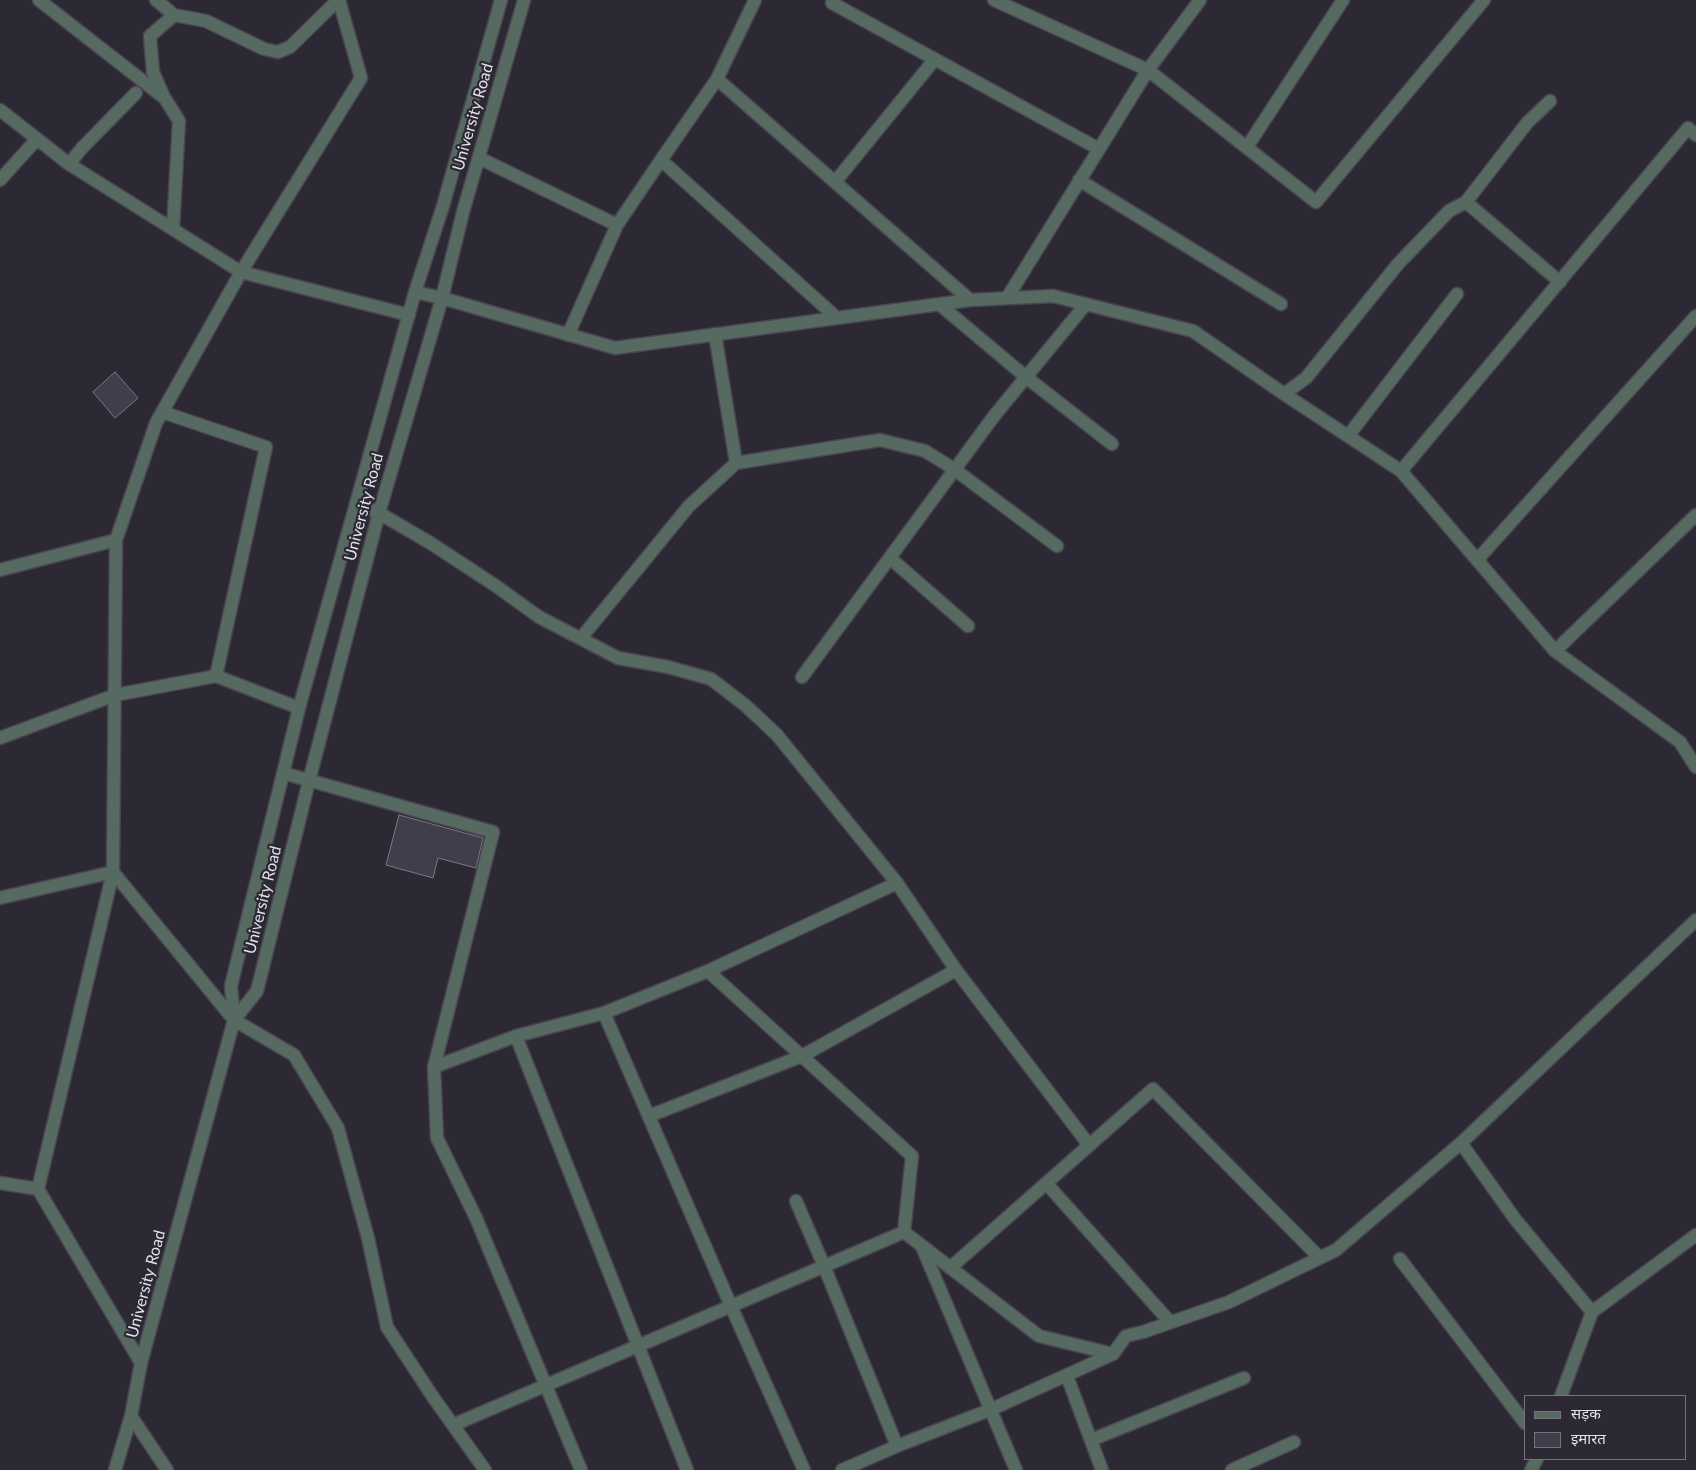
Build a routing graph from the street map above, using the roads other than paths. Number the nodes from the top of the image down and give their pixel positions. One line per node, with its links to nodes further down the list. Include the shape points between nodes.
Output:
1 (39, 0): 17 (street)
2 (156, 0): 12 (street)
3 (339, 0): 12 (street, via 290,47 278,52 206,21); 33 (street, via 361,78)
4 (502, 0): 35 (street, University Road)
5 (524, 0): 24 (street, University Road)
6 (755, 0): 15 (street)
7 (834, 0): 13 (street, via 832,2)
8 (994, 0): 14 (street)
9 (1200, 0): 14 (street)
10 (1343, 0): 22 (street)
11 (1484, 0): 22 (street, via 1316,202)
12 (174, 15): 17 (street, via 150,36 153,72)
13 (935, 59): 23 (street); 29 (street)
14 (1148, 70): 22 (street); 23 (street)
15 (717, 79): 25 (street); 29 (street)
16 (136, 93): 26 (street)
17 (164, 97): 32 (street, via 179,120)
18 (1550, 101): 30 (street, via 1527,123)
19 (0, 110): 21 (street)
20 (1696, 135): 34 (street, via 1688,128)
21 (37, 139): 26 (street); 27 (street)
22 (1246, 147)
23 (1099, 150): 28 (street)
24 (479, 158): 31 (street); 37 (street, University Road)
25 (661, 160): 31 (street); 45 (street)
26 (69, 164): 32 (street)
27 (0, 180)
28 (1079, 180): 38 (street); 42 (street)
29 (835, 182): 39 (street)
30 (1466, 202): 34 (street); 49 (street, via 1449,212 1398,264 1306,378)
31 (617, 225): 47 (street)
32 (173, 229): 33 (street)
33 (241, 272): 43 (street); 50 (street)
34 (1560, 282): 55 (street)
35 (415, 292): 37 (street); 43 (street, University Road)
36 (1457, 294): 51 (street)
37 (442, 298): 47 (street); 57 (street, University Road)
38 (1007, 298): 39 (street); 41 (street, via 1053,296)
39 (970, 300): 40 (street)
40 (939, 304): 45 (street); 48 (street)
41 (1086, 304): 48 (street); 49 (street, via 1193,331)
42 (1281, 304)
43 (409, 315): 56 (street, University Road)
44 (1696, 316): 62 (street)
45 (836, 318): 46 (street)
46 (715, 334): 47 (street, via 615,348); 53 (street)
47 (568, 335)
48 (1026, 377): 52 (street); 54 (street)
49 (1284, 394): 51 (street)
50 (162, 412): 59 (street); 67 (street, via 266,447)
51 (1348, 436): 55 (street)
52 (1112, 444)
53 (736, 463): 54 (street, via 880,440 925,451); 65 (street, via 690,506)
54 (954, 469): 60 (street); 61 (street)
55 (1401, 471): 62 (street)
56 (357, 504): 57 (street); 70 (street, University Road)
57 (379, 513): 65 (street, via 432,544 539,617); 74 (street, University Road)
58 (1696, 515): 66 (street)
59 (116, 540): 63 (street); 69 (street)
60 (1057, 546)
61 (890, 558): 64 (street); 68 (street)
62 (1477, 560): 66 (street)
63 (0, 570)
64 (968, 626)
65 (581, 638): 76 (street, via 618,658 711,679 745,705 783,742)
66 (1555, 651): 72 (street, via 1680,742)
67 (216, 676): 69 (street); 70 (street)
68 (802, 676)
69 (115, 695): 71 (street); 75 (street)
70 (299, 708): 73 (street, University Road)
71 (0, 738)
72 (1696, 767)
73 (283, 773): 74 (street); 82 (street, University Road, via 230,986)
74 (309, 781): 82 (street, University Road, via 257,990); 85 (street, via 494,832)
75 (113, 872): 77 (street); 82 (street); 91 (street)
76 (897, 883): 79 (street); 80 (street)
77 (0, 898)
78 (1696, 920): 87 (street)
79 (956, 970): 84 (street); 88 (street)
80 (708, 971): 81 (street); 84 (street)
81 (604, 1013): 83 (street); 86 (street)
82 (234, 1020): 105 (street, University Road); 113 (street, via 294,1055 338,1128 368,1238 386,1327)
83 (516, 1036): 85 (street); 103 (street)
84 (802, 1056): 86 (street); 93 (street, via 912,1156)
85 (434, 1067): 108 (street, via 438,1138 476,1218)
86 (648, 1116): 100 (street)
87 (1461, 1144): 96 (street, via 1336,1250); 101 (street, via 1516,1219)
88 (1089, 1145): 90 (street); 96 (street, via 1153,1089)
89 (0, 1183): 91 (street)
90 (1046, 1183): 99 (street); 102 (street)
91 (38, 1189): 105 (street)
92 (796, 1201): 98 (street)
93 (904, 1232): 95 (street); 98 (street)
94 (1696, 1235): 101 (street)
95 (922, 1246): 99 (street); 110 (street)
96 (1320, 1258): 102 (street, via 1230,1302)
97 (1400, 1259): 112 (street)
98 (824, 1266): 100 (street); 116 (street)
99 (950, 1268): 104 (street, via 1039,1336)
100 (731, 1306): 103 (street); 122 (street)
101 (1592, 1312): 109 (street)
102 (1170, 1322): 104 (street, via 1126,1336)
103 (638, 1346): 108 (street); 121 (street)
104 (1113, 1354): 106 (street)
105 (141, 1363): 111 (street, University Road)
106 (1067, 1376): 110 (street); 114 (street)
107 (1244, 1378): 114 (street)
108 (546, 1385): 113 (street); 120 (street)
109 (1561, 1395)
110 (992, 1409): 116 (street); 124 (street)
111 (131, 1416): 117 (street, University Road); 118 (street)
112 (1524, 1423)
113 (453, 1425): 119 (street)
114 (1091, 1440): 125 (street)
115 (1294, 1442): 126 (street)
116 (897, 1446): 123 (street)
117 (115, 1470)
118 (167, 1470)
119 (484, 1470)
120 (581, 1470)
121 (687, 1470)
122 (804, 1470)
123 (842, 1470)
124 (1016, 1470)
125 (1102, 1470)
126 (1232, 1470)

